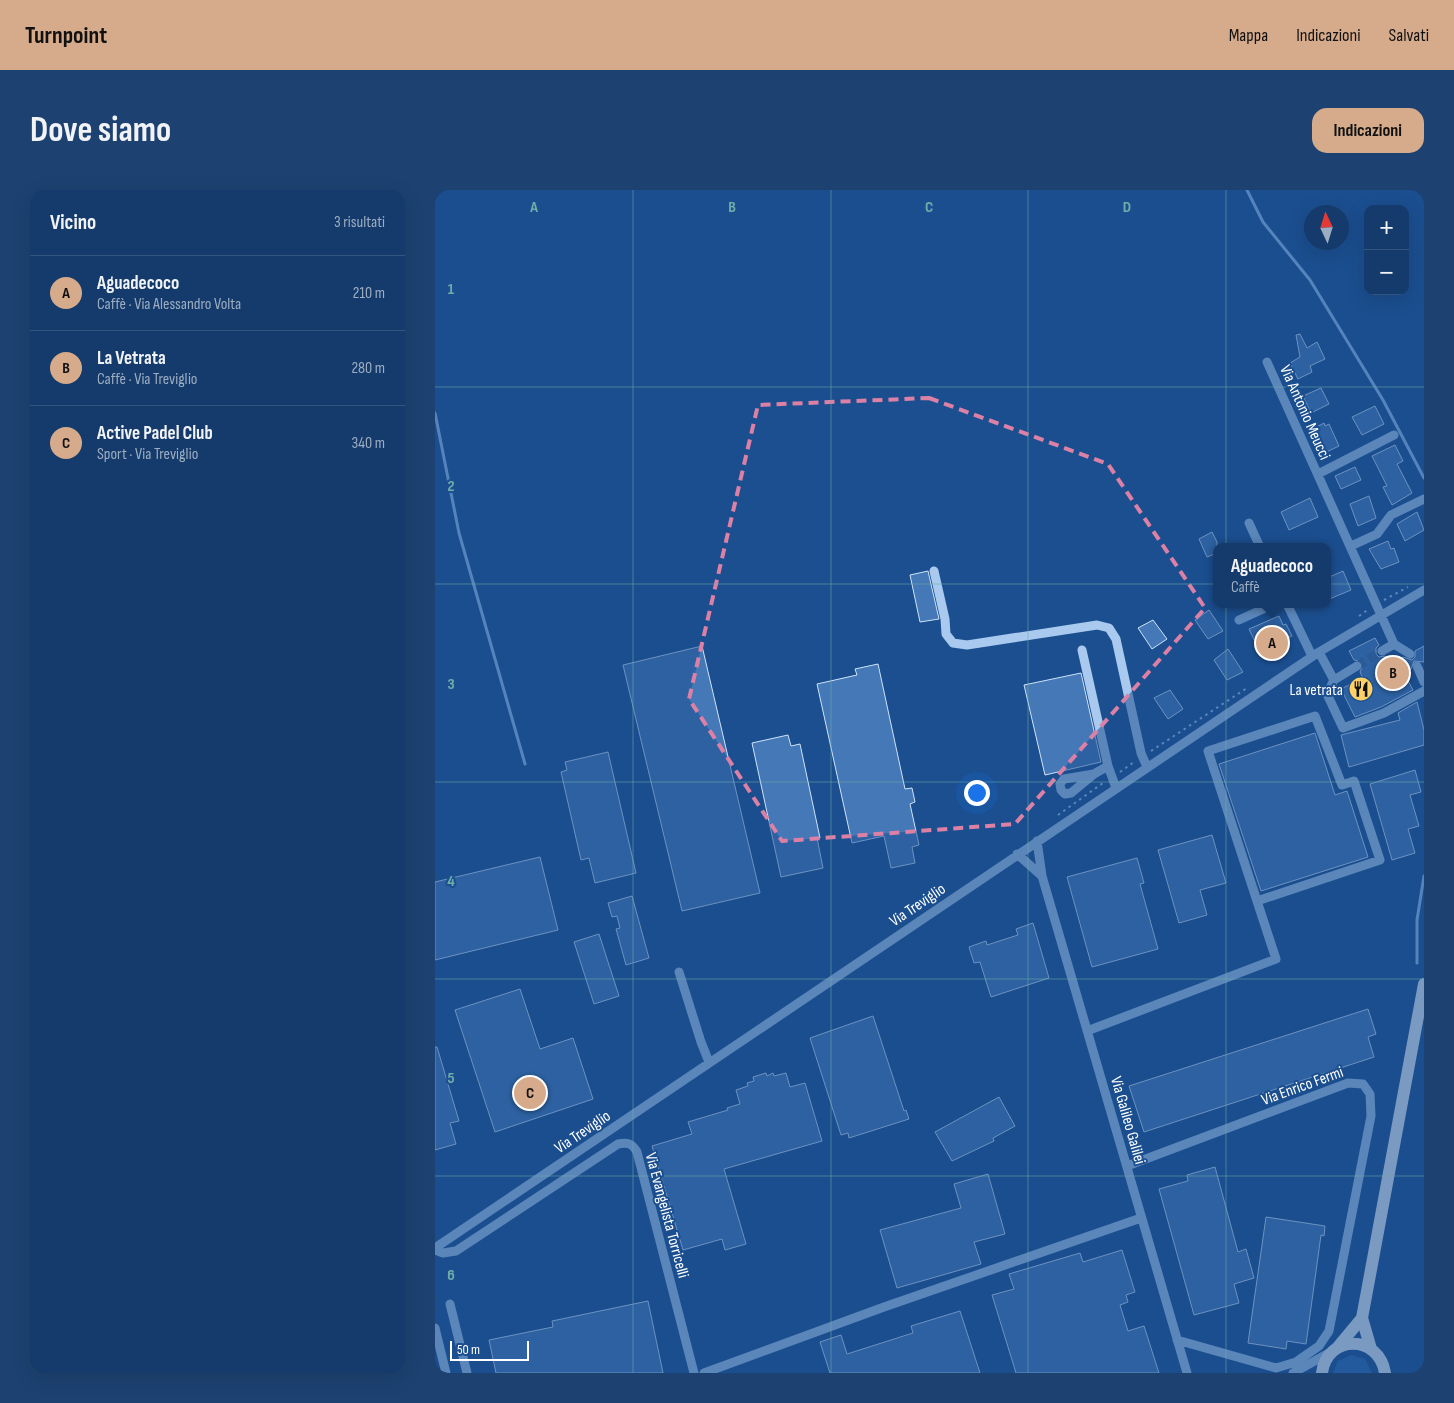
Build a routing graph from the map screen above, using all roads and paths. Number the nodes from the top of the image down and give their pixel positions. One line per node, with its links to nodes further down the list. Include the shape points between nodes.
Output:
1 (1267, 362): 3 (street, Via Antonio Meucci)
2 (1394, 435): 3 (street, Via Antonio Meucci)
3 (1318, 474): 7 (street, Via Antonio Meucci)
4 (1424, 499): 7 (street, via 1391,515 1377,534)
5 (1249, 523): 6 (street)
6 (1258, 543)
7 (1351, 546): 12 (street, Via Antonio Meucci)
8 (934, 571): 25 (street, via 946,634 953,643 967,645 1097,625 1109,628 1116,639)
9 (1423, 591): 12 (street, Via Treviglio)
10 (1265, 608): 13 (street)
11 (1289, 608): 17 (street)
12 (1382, 613): 14 (street, Via Antonio Meucci); 17 (street, Via Treviglio)
13 (1239, 620)
14 (1394, 644): 16 (street); 18 (street)
15 (1082, 650): 24 (street)
16 (1382, 651)
17 (1316, 654): 21 (street); 25 (street, Via Treviglio)
18 (1410, 654)
19 (1357, 666): 21 (street)
20 (1417, 666): 22 (street)
21 (1334, 680): 23 (street, via 1327,694 1343,728 1384,713)
22 (1424, 682)
23 (1424, 690)
24 (1108, 766): 26 (street); 27 (street)
25 (1147, 767): 27 (street, Via Treviglio)
26 (1094, 774)
27 (1116, 788): 28 (street, Via Treviglio)
28 (1037, 841): 29 (street, Via Treviglio); 30 (street, Via Galileo Galilei)
29 (1017, 854): 30 (street); 35 (street, Via Treviglio)
30 (1042, 876): 34 (street, Via Galileo Galilei)
31 (1257, 901): 31 (street, via 1380,860 1354,781 1342,785 1315,716 1208,751); 34 (street, via 1276,959)
32 (679, 972): 35 (street)
33 (1423, 991): 40 (main road)
34 (1087, 1031): 36 (street, Via Galileo Galilei)
35 (709, 1062): 38 (street, Via Treviglio)
36 (1127, 1166): 37 (street, Via Galileo Galilei); 42 (street, Via Enrico Fermi, via 1348,1083 1363,1084 1370,1094 1371,1116 1329,1331 1319,1346 1296,1362 1276,1368)
37 (1141, 1218): 42 (street, Via Galileo Galilei); 48 (street)
38 (435, 1249): 47 (street, Via Evangelista Torricelli, via 443,1253 456,1251 618,1144 632,1144 638,1156)
39 (450, 1304): 46 (street)
40 (1362, 1318): 43 (main road); 44 (main road)
41 (435, 1328): 45 (street)
42 (1177, 1340): 49 (street, Via Galileo Galilei)
43 (1371, 1349): 44 (main road, via 1351,1344); 52 (main road, via 1381,1360)
44 (1334, 1350): 50 (street); 51 (main road, via 1326,1359)
45 (446, 1373)
46 (467, 1373)
47 (693, 1373)
48 (705, 1373)
49 (1187, 1373)
50 (1293, 1373)
51 (1322, 1373)
52 (1385, 1373)

